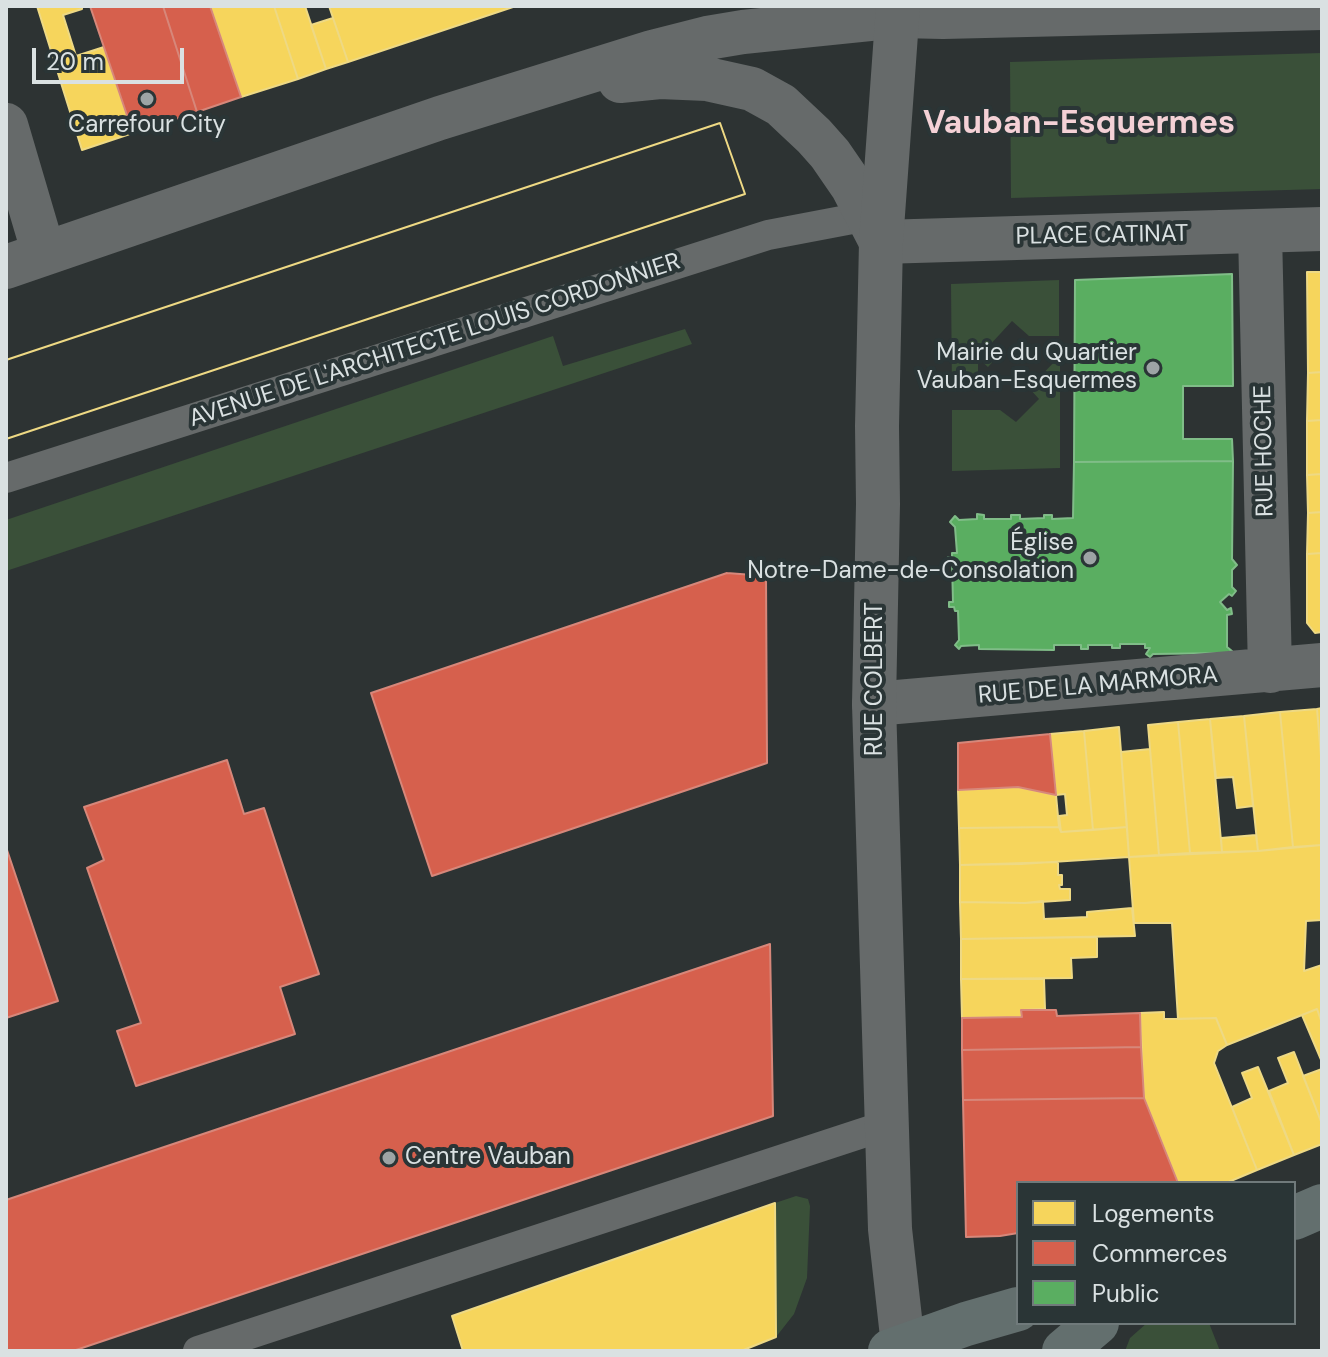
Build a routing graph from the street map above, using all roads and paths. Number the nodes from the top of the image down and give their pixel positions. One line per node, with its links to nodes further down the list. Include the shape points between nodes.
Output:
1 (1322, 8): 2 (street, via 943,17)
2 (898, 11): 3 (street, via 707,38); 5 (street, RUE COLBERT)
3 (534, 89): 5 (street, via 687,77 752,89 781,105 814,136 843,173); 8 (street)
4 (6, 125): 8 (street)
5 (874, 229): 7 (street, PLACE CATINAT); 9 (lane, AVENUE DE L'ARCHITECTE LOUIS CORDONNIER, via 768,235); 12 (street, RUE COLBERT)
6 (1322, 229): 7 (street, PLACE CATINAT)
7 (1260, 232): 11 (street, RUE HOCHE)
8 (25, 260)
9 (6, 478)
10 (1322, 665): 11 (street, RUE DE LA MARMORA)
11 (1270, 671): 12 (street, RUE DE LA MARMORA)
12 (874, 704): 13 (street, RUE COLBERT)
13 (887, 1125): 19 (street, RUE COLBERT); 20 (lane)
14 (1322, 1206): 15 (main road)
15 (1296, 1217)
16 (1016, 1310): 19 (main road)
17 (1096, 1325): 21 (main road)
18 (1098, 1325): 22 (lane)
19 (899, 1349)
20 (198, 1351)
21 (1064, 1351)
22 (1099, 1351)

